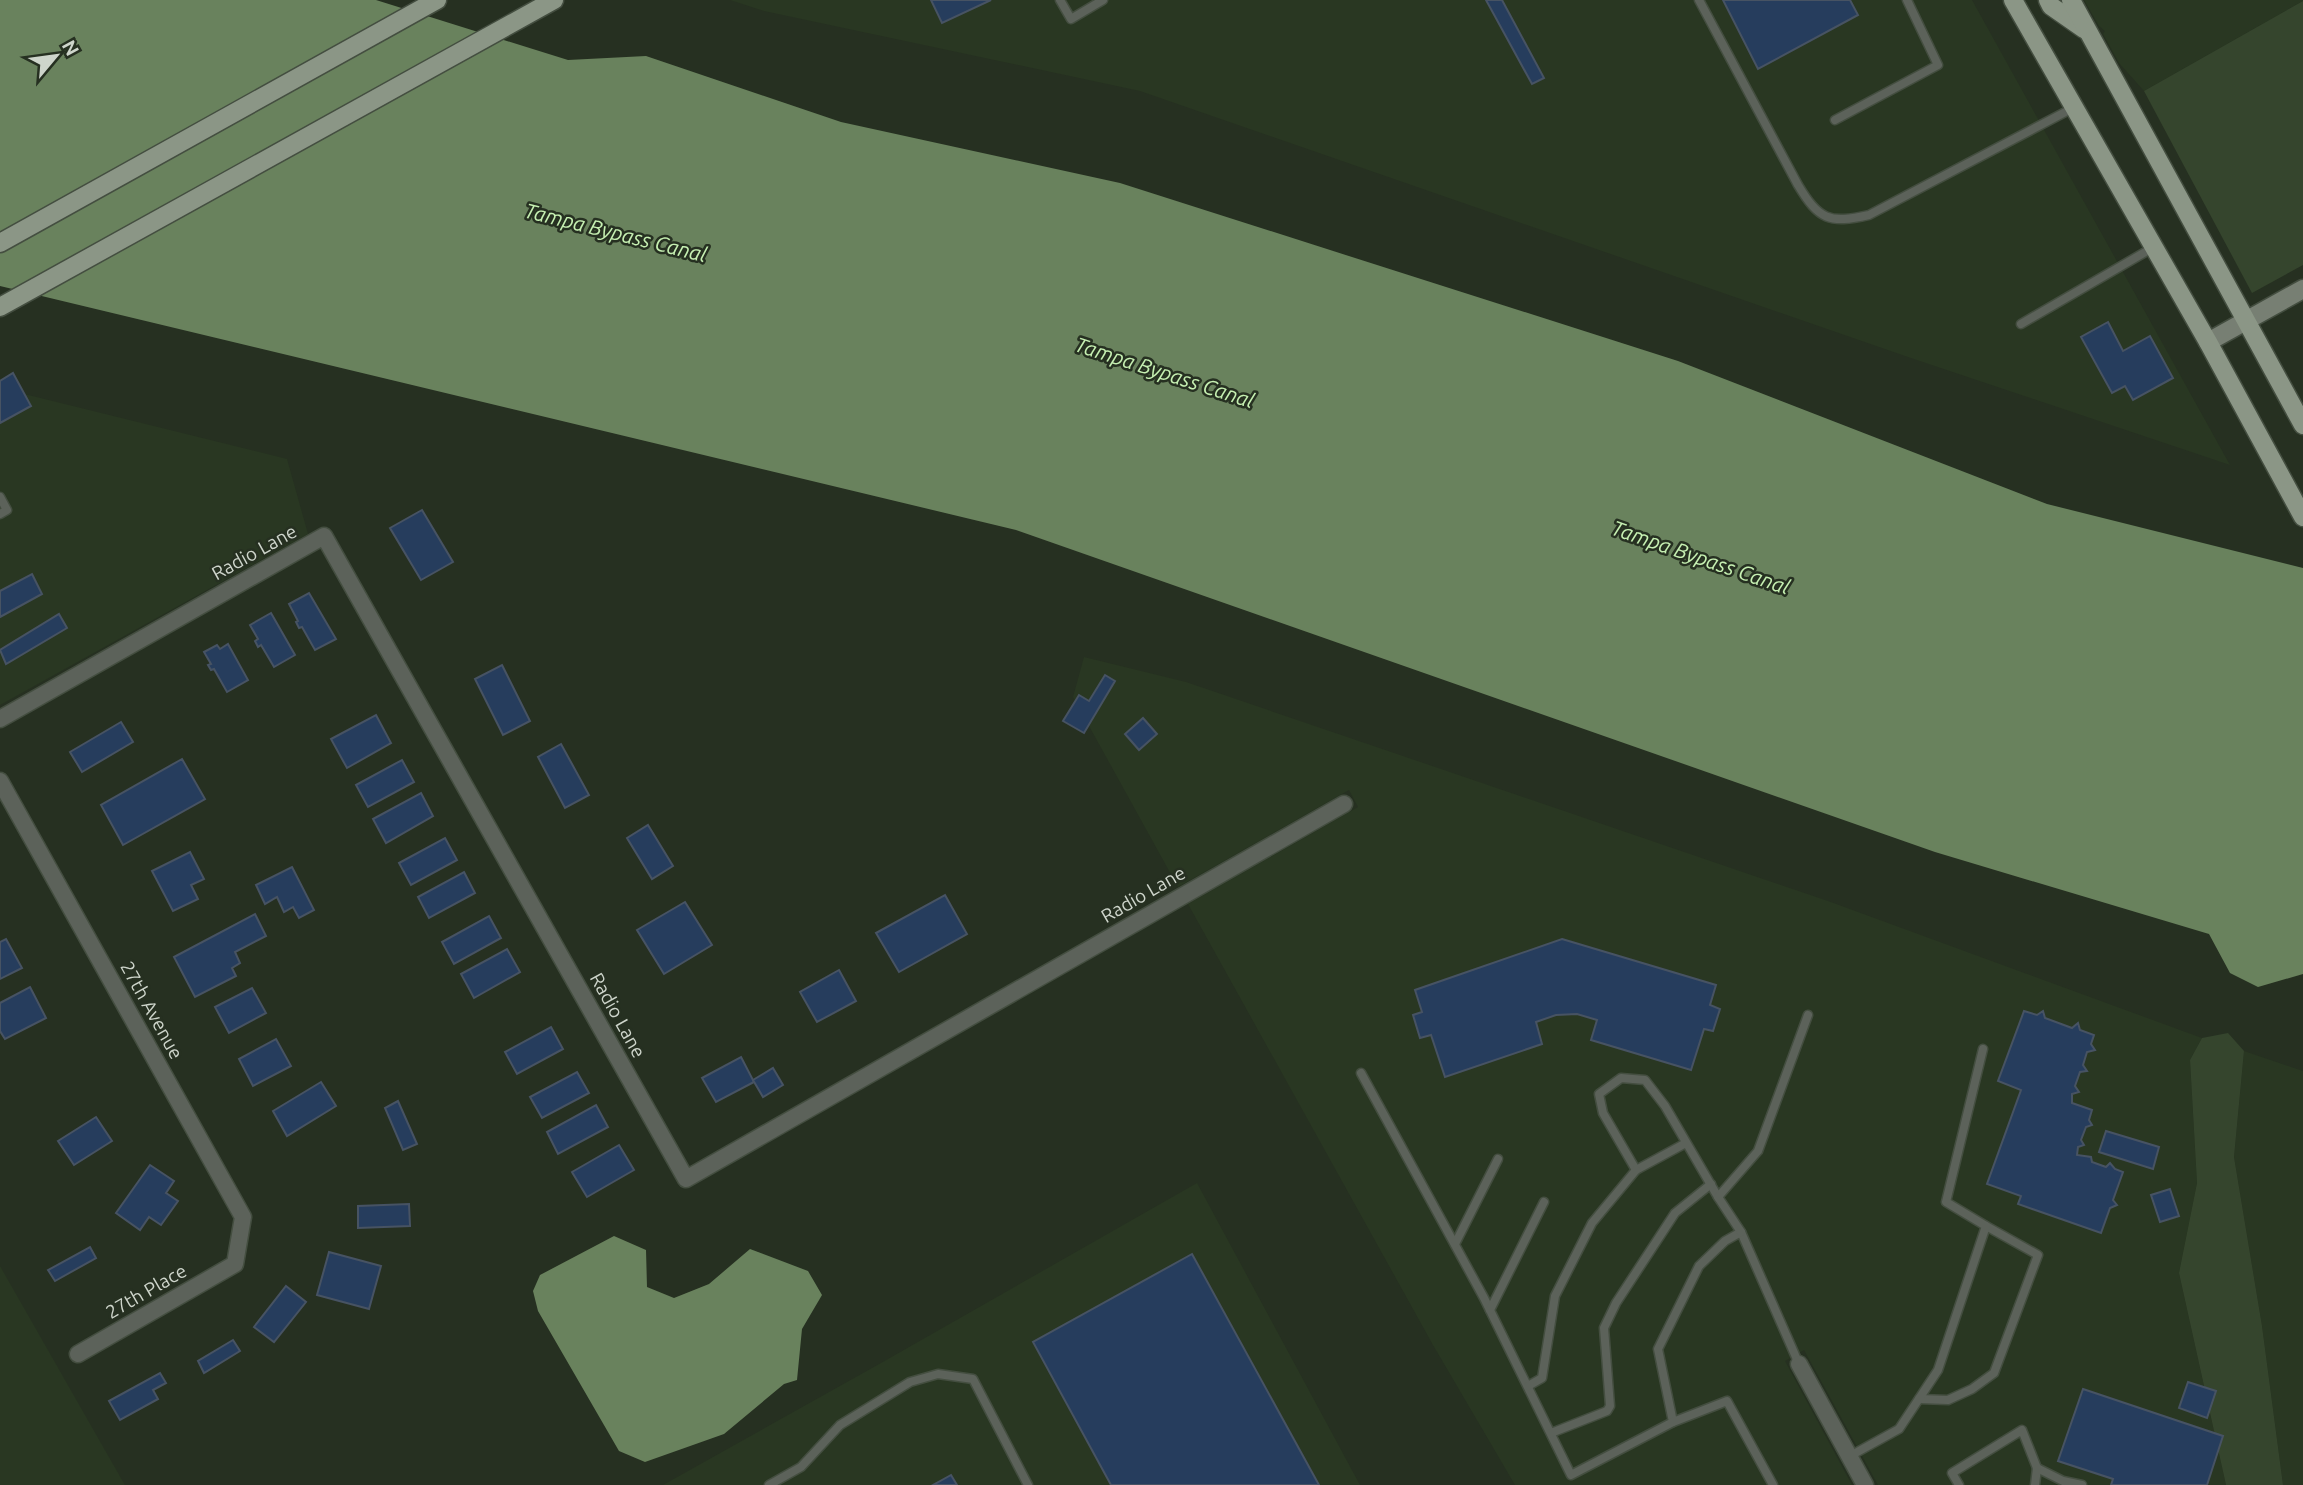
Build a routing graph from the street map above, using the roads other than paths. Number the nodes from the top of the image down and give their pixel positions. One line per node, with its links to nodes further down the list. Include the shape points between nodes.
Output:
1 (437, 0): 13 (main road)
2 (554, 0): 16 (main road)
3 (1060, 0): 4 (lane, via 1071,19)
4 (1103, 0)
5 (1699, 0): 11 (lane, via 1798,186 1811,207 1825,218 1868,215)
6 (1907, 0): 12 (lane, via 1938,65)
7 (2013, 0): 11 (main road)
8 (2048, 0): 10 (main road)
9 (2071, 0): 10 (main road)
10 (2090, 34): 17 (main road)
11 (2074, 107): 14 (main road)
12 (1835, 120)
13 (0, 243)
14 (2154, 247): 18 (lane); 19 (main road)
15 (2303, 289): 17 (street)
16 (0, 307)
17 (2246, 321): 19 (street); 20 (main road)
18 (2021, 324)
19 (2208, 342): 23 (main road)
20 (2303, 425)
21 (0, 497): 22 (lane, via 8,510)
22 (0, 514)
23 (2303, 517)
24 (0, 719): 26 (street, Radio Lane, via 324,536 685,1179)
25 (0, 780): 39 (street, 27th Avenue, via 243,1217)
26 (1344, 804)
27 (1808, 1015): 34 (lane, via 1758,1151)
28 (1983, 1049): 36 (lane, via 1946,1202)
29 (1362, 1073): 38 (lane)
30 (1686, 1143): 32 (lane); 32 (lane, via 1645,1080 1621,1078 1599,1094 1603,1113); 33 (lane)
31 (1498, 1159): 38 (lane)
32 (1636, 1170): 43 (lane, via 1592,1223 1567,1272 1555,1296 1542,1378)
33 (1711, 1184): 34 (lane); 46 (lane, via 1675,1213 1604,1328 1607,1411)
34 (1718, 1197): 37 (lane)
35 (1544, 1202): 40 (lane)
36 (1986, 1226): 44 (lane, via 1938,1370); 44 (lane, via 2038,1255 1994,1373 1948,1400)
37 (1741, 1232): 42 (lane); 45 (lane, via 1699,1266 1658,1349)
38 (1455, 1244): 40 (lane)
39 (235, 1264): 41 (street, 27th Place)
40 (1490, 1310): 43 (lane)
41 (79, 1354)
42 (1799, 1364): 47 (street)
43 (1528, 1386): 46 (lane)
44 (1919, 1399): 47 (lane, via 1899,1429)
45 (1672, 1422): 49 (lane); 54 (lane, via 1727,1401)
46 (1551, 1433): 49 (lane)
47 (1850, 1456): 55 (street)
48 (2037, 1468): 50 (lane); 56 (lane, via 2022,1430 1952,1473); 57 (lane)
49 (1571, 1475): 53 (lane)
50 (2065, 1483): 58 (lane)
51 (769, 1485): 52 (lane, via 801,1467 840,1425 910,1382 938,1374 973,1379)
52 (1028, 1485)
53 (1577, 1485)
54 (1773, 1485)
55 (1865, 1485)
56 (1959, 1485)
57 (2035, 1485)
58 (2082, 1485)

